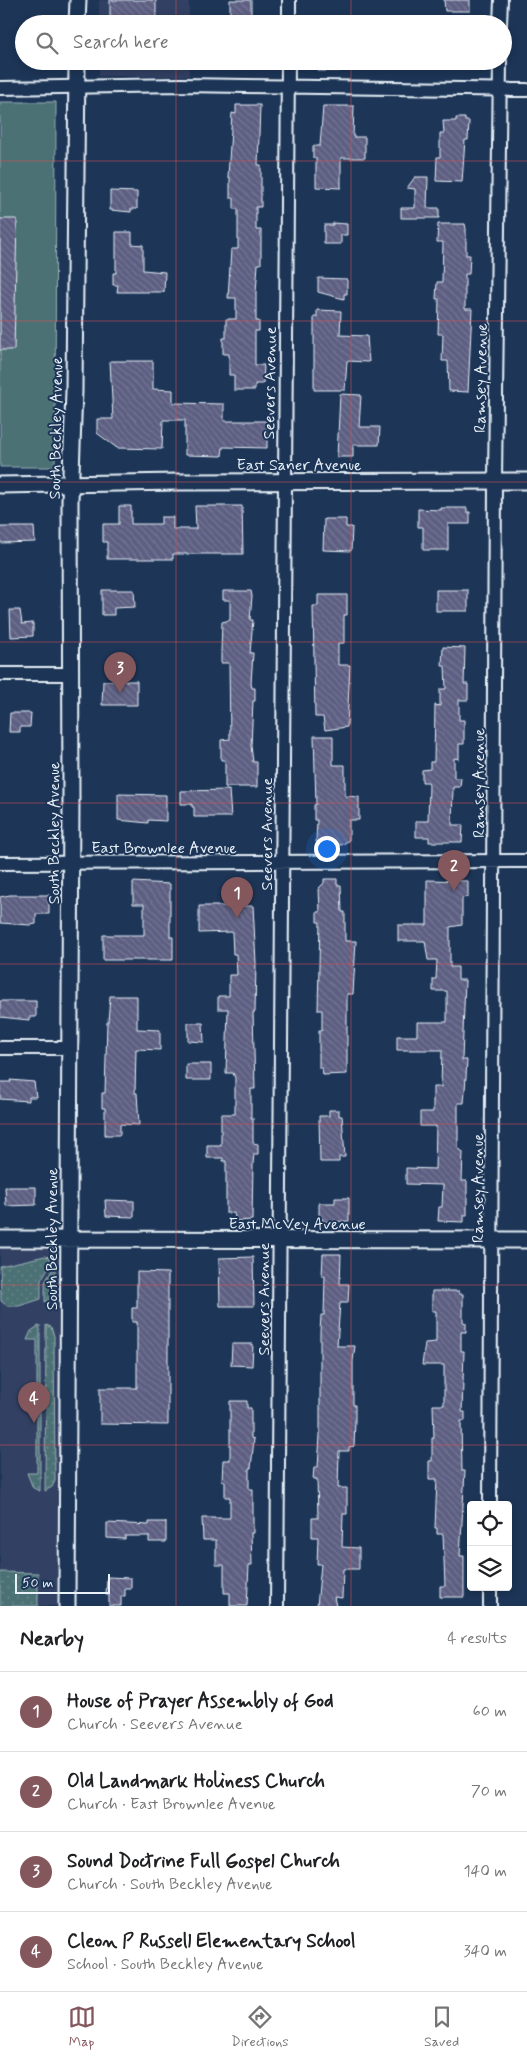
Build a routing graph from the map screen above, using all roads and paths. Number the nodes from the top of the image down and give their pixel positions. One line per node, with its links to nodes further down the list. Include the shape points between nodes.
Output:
1 (78, 0): 4 (street)
2 (289, 0): 5 (street)
3 (501, 0): 6 (street)
4 (77, 15)
5 (289, 15)
6 (500, 15)
7 (77, 70): 10 (street, South Beckley Avenue)
8 (288, 70): 12 (street, Seevers Avenue)
9 (500, 70): 13 (street, Ramsey Avenue)
10 (77, 86): 11 (street); 12 (street); 18 (street, South Beckley Avenue)
11 (0, 88)
12 (288, 88): 13 (street); 17 (street, Seevers Avenue)
13 (500, 89): 14 (street); 15 (street, Ramsey Avenue)
14 (527, 90)
15 (496, 481): 16 (street, East Saner Avenue); 17 (street, East Saner Avenue); 22 (street, Ramsey Avenue)
16 (527, 481)
17 (284, 482): 18 (street, East Saner Avenue); 26 (street, Seevers Avenue)
18 (71, 484): 19 (street, East Saner Avenue); 21 (street, South Beckley Avenue)
19 (0, 485)
20 (0, 674): 21 (street)
21 (71, 674): 25 (street, South Beckley Avenue)
22 (494, 861): 23 (street, East Brownlee Avenue); 26 (street, East Brownlee Avenue); 31 (street, Ramsey Avenue)
23 (527, 861)
24 (0, 863): 25 (street, East Brownlee Avenue)
25 (70, 863): 26 (street, East Brownlee Avenue); 28 (street, South Beckley Avenue)
26 (282, 863): 30 (street, Seevers Avenue)
27 (0, 1048): 28 (street)
28 (69, 1048): 33 (street, South Beckley Avenue)
29 (0, 1239): 33 (street, East McVey Avenue)
30 (280, 1240): 31 (street, East McVey Avenue); 33 (street, East McVey Avenue); 37 (street, Seevers Avenue)
31 (493, 1240): 32 (street, East McVey Avenue); 34 (street, Ramsey Avenue)
32 (527, 1240)
33 (68, 1241): 36 (street, South Beckley Avenue)
34 (490, 1501)
35 (490, 1591): 38 (street)
36 (67, 1606)
37 (277, 1606)
38 (490, 1606)

